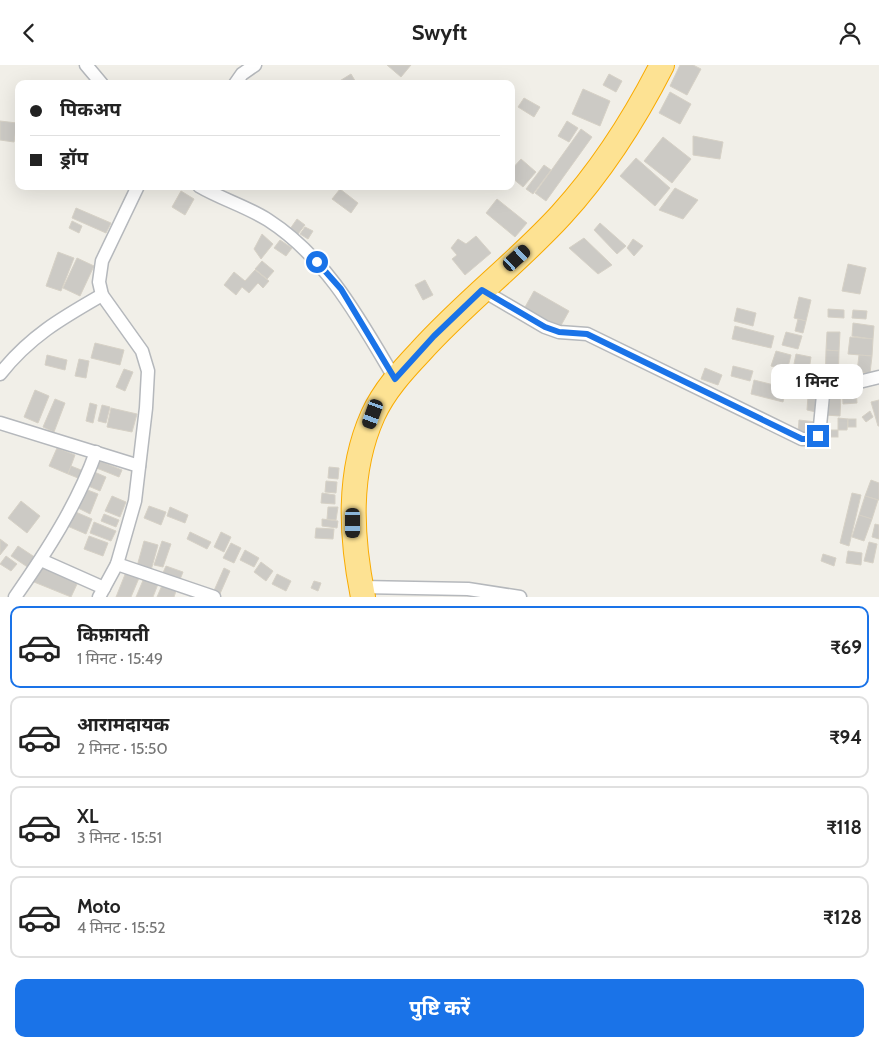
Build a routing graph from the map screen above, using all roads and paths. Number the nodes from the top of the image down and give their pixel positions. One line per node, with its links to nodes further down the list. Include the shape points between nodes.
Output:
1 (86, 65): 4 (street)
2 (255, 65): 5 (street)
3 (662, 65): 8 (highway, via 642,105 607,160 561,215)
4 (99, 80)
5 (238, 80)
6 (136, 190): 9 (street, via 102,261 99,282)
7 (207, 190): 12 (street, via 269,220 310,255 341,289)
8 (482, 290): 11 (street, via 545,327 559,332 587,334 602,340 802,439 818,436 826,390); 12 (highway)
9 (102, 295): 10 (street, via 29,341); 15 (street, via 142,351 148,371)
10 (0, 374)
11 (879, 377)
12 (395, 379): 18 (highway, via 373,414 360,449 354,493 353,538)
13 (0, 423): 14 (street)
14 (96, 452): 15 (street); 16 (street, via 81,489)
15 (139, 466): 17 (street, via 135,501)
16 (41, 560): 19 (street); 20 (street)
17 (116, 564): 19 (street); 21 (street)
18 (362, 592): 22 (street, via 468,589)
19 (102, 593)
20 (16, 597)
21 (214, 597)
22 (520, 597)

